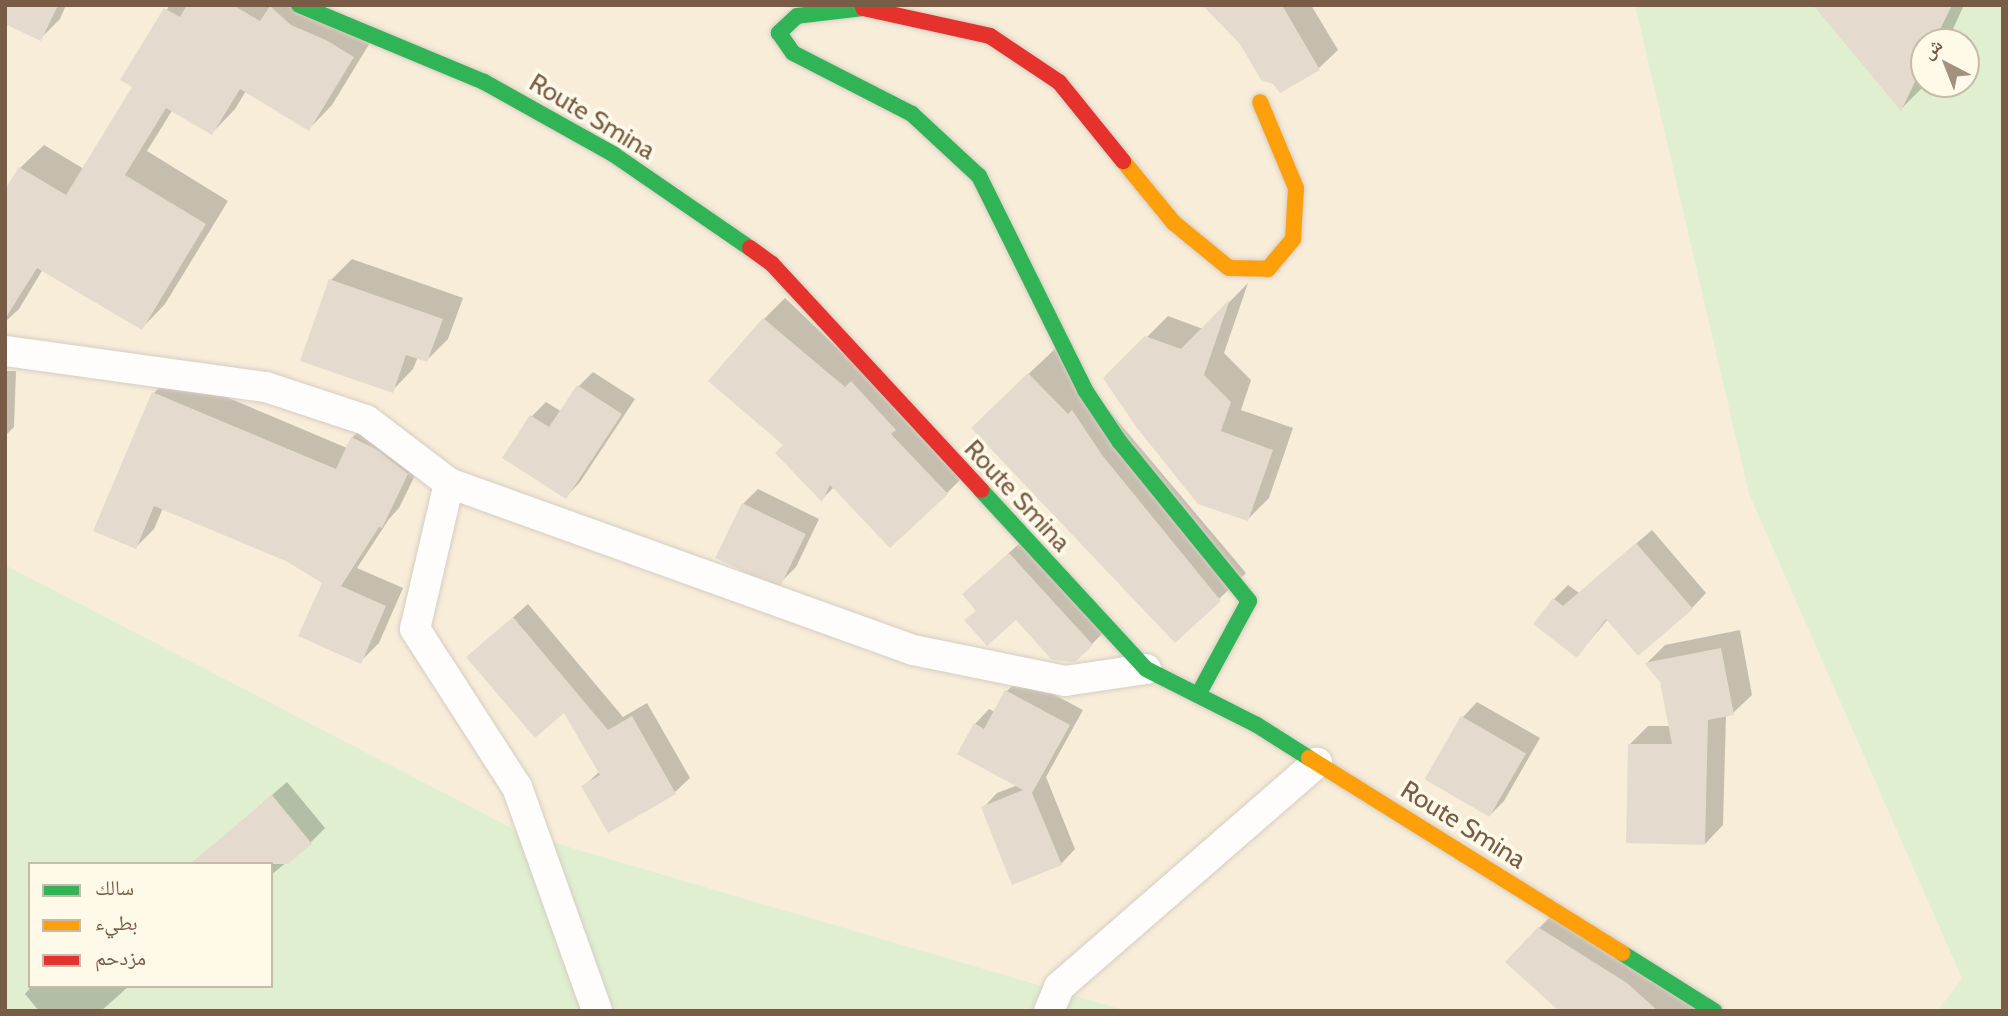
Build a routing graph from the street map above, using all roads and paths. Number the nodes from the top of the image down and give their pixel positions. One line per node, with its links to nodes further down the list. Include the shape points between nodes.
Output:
1 (299, 5): 5 (street, Route Smina, via 495,89 613,155 772,264)
2 (1259, 102): 6 (street, via 1296,188 1293,239 1268,269 1229,268 1174,223 1059,82 990,36 861,8 797,16 779,33 793,53 912,114 979,176 1085,390 1119,441 1249,601)
3 (5, 351): 4 (street, via 266,387 366,420)
4 (449, 483): 5 (street, via 913,650 1065,681); 8 (street, via 415,629 517,787)
5 (1146, 669): 6 (street, Route Smina)
6 (1198, 695): 7 (street, Route Smina)
7 (1317, 763): 9 (street, via 1059,987); 10 (street, Route Smina)
8 (597, 1011)
9 (1049, 1011)
10 (1714, 1011)

